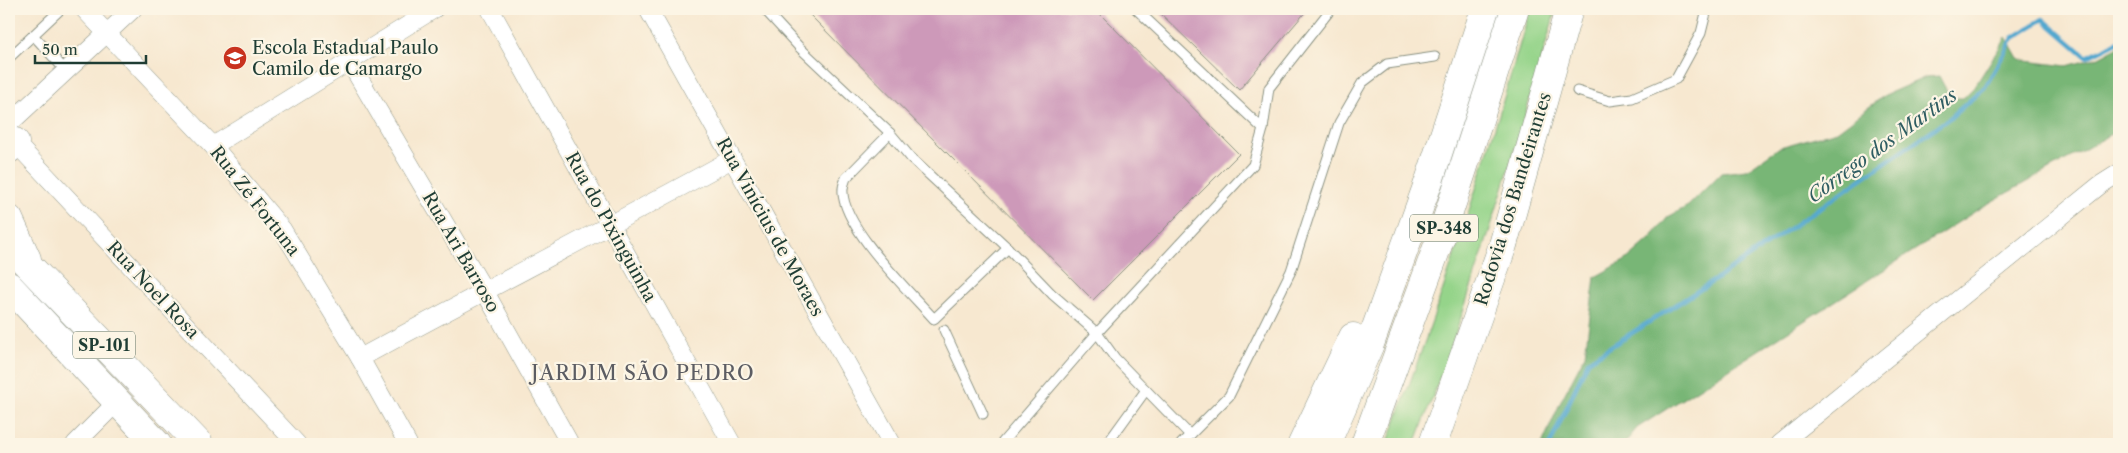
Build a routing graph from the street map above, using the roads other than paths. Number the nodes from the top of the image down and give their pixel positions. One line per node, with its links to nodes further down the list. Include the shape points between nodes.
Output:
1 (61, 9): 15 (lane)
2 (84, 9): 14 (street, Rua Zé Fortuna)
3 (133, 9): 14 (street)
4 (434, 9): 18 (street)
5 (490, 9): 29 (street, Rua do Pixinguinha)
6 (648, 9): 25 (street, Rua Vinícius de Moraes)
7 (764, 9): 22 (lane, via 800,48)
8 (1136, 9): 21 (lane)
9 (1331, 9): 21 (lane, via 1269,88)
10 (1485, 9): 27 (highway)
11 (1514, 9): 55 (highway, SP-348, via 1442,234)
12 (1569, 9): 56 (highway, Rodovia dos Bandeirantes / SP-348, via 1503,245)
13 (1707, 9): 20 (lane, via 1701,33 1676,79 1632,98 1610,101)
14 (107, 33): 19 (street); 24 (street, Rua Zé Fortuna)
15 (33, 35): 17 (lane); 19 (lane)
16 (1435, 57): 41 (lane, via 1387,64 1362,83 1339,122 1291,271 1228,396)
17 (9, 58)
18 (349, 61): 24 (street); 34 (street, Rua Ari Barroso)
19 (66, 71): 23 (street)
20 (1577, 91)
21 (1263, 129): 36 (lane, via 1254,165)
22 (890, 133): 31 (lane, via 911,158); 31 (lane, via 846,178 843,198 865,243 934,319)
23 (10, 138): 45 (street, Rua Noel Rosa)
24 (213, 146): 37 (street, Rua Zé Fortuna, via 282,229)
25 (732, 159): 29 (street); 49 (street, Rua Vinícius de Moraes)
26 (2119, 173): 57 (street)
27 (1430, 178): 53 (highway); 54 (highway, via 1370,344)
28 (9, 220): 32 (highway)
29 (610, 226): 34 (street); 48 (street, Rua do Pixinguinha)
30 (9, 245): 32 (highway, SP-101)
31 (1008, 248): 36 (lane, via 1052,294)
32 (32, 270): 44 (highway, SP-101)
33 (9, 286): 39 (highway, SP-101)
34 (484, 290): 37 (street); 47 (street, Rua Ari Barroso)
35 (944, 330): 40 (lane)
36 (1097, 333): 38 (lane, via 1114,358); 50 (lane)
37 (360, 358): 46 (street, Rua Zé Fortuna)
38 (1146, 390): 41 (lane); 51 (lane)
39 (117, 402): 42 (street); 43 (highway, SP-101)
40 (983, 414)
41 (1190, 435): 52 (lane)
42 (75, 444)
43 (156, 444)
44 (199, 444)
45 (297, 444)
46 (408, 444)
47 (570, 444)
48 (732, 444)
49 (892, 444)
50 (1001, 444)
51 (1107, 444)
52 (1182, 444)
53 (1302, 444)
54 (1326, 444)
55 (1365, 444)
56 (1433, 444)
57 (1780, 444)

